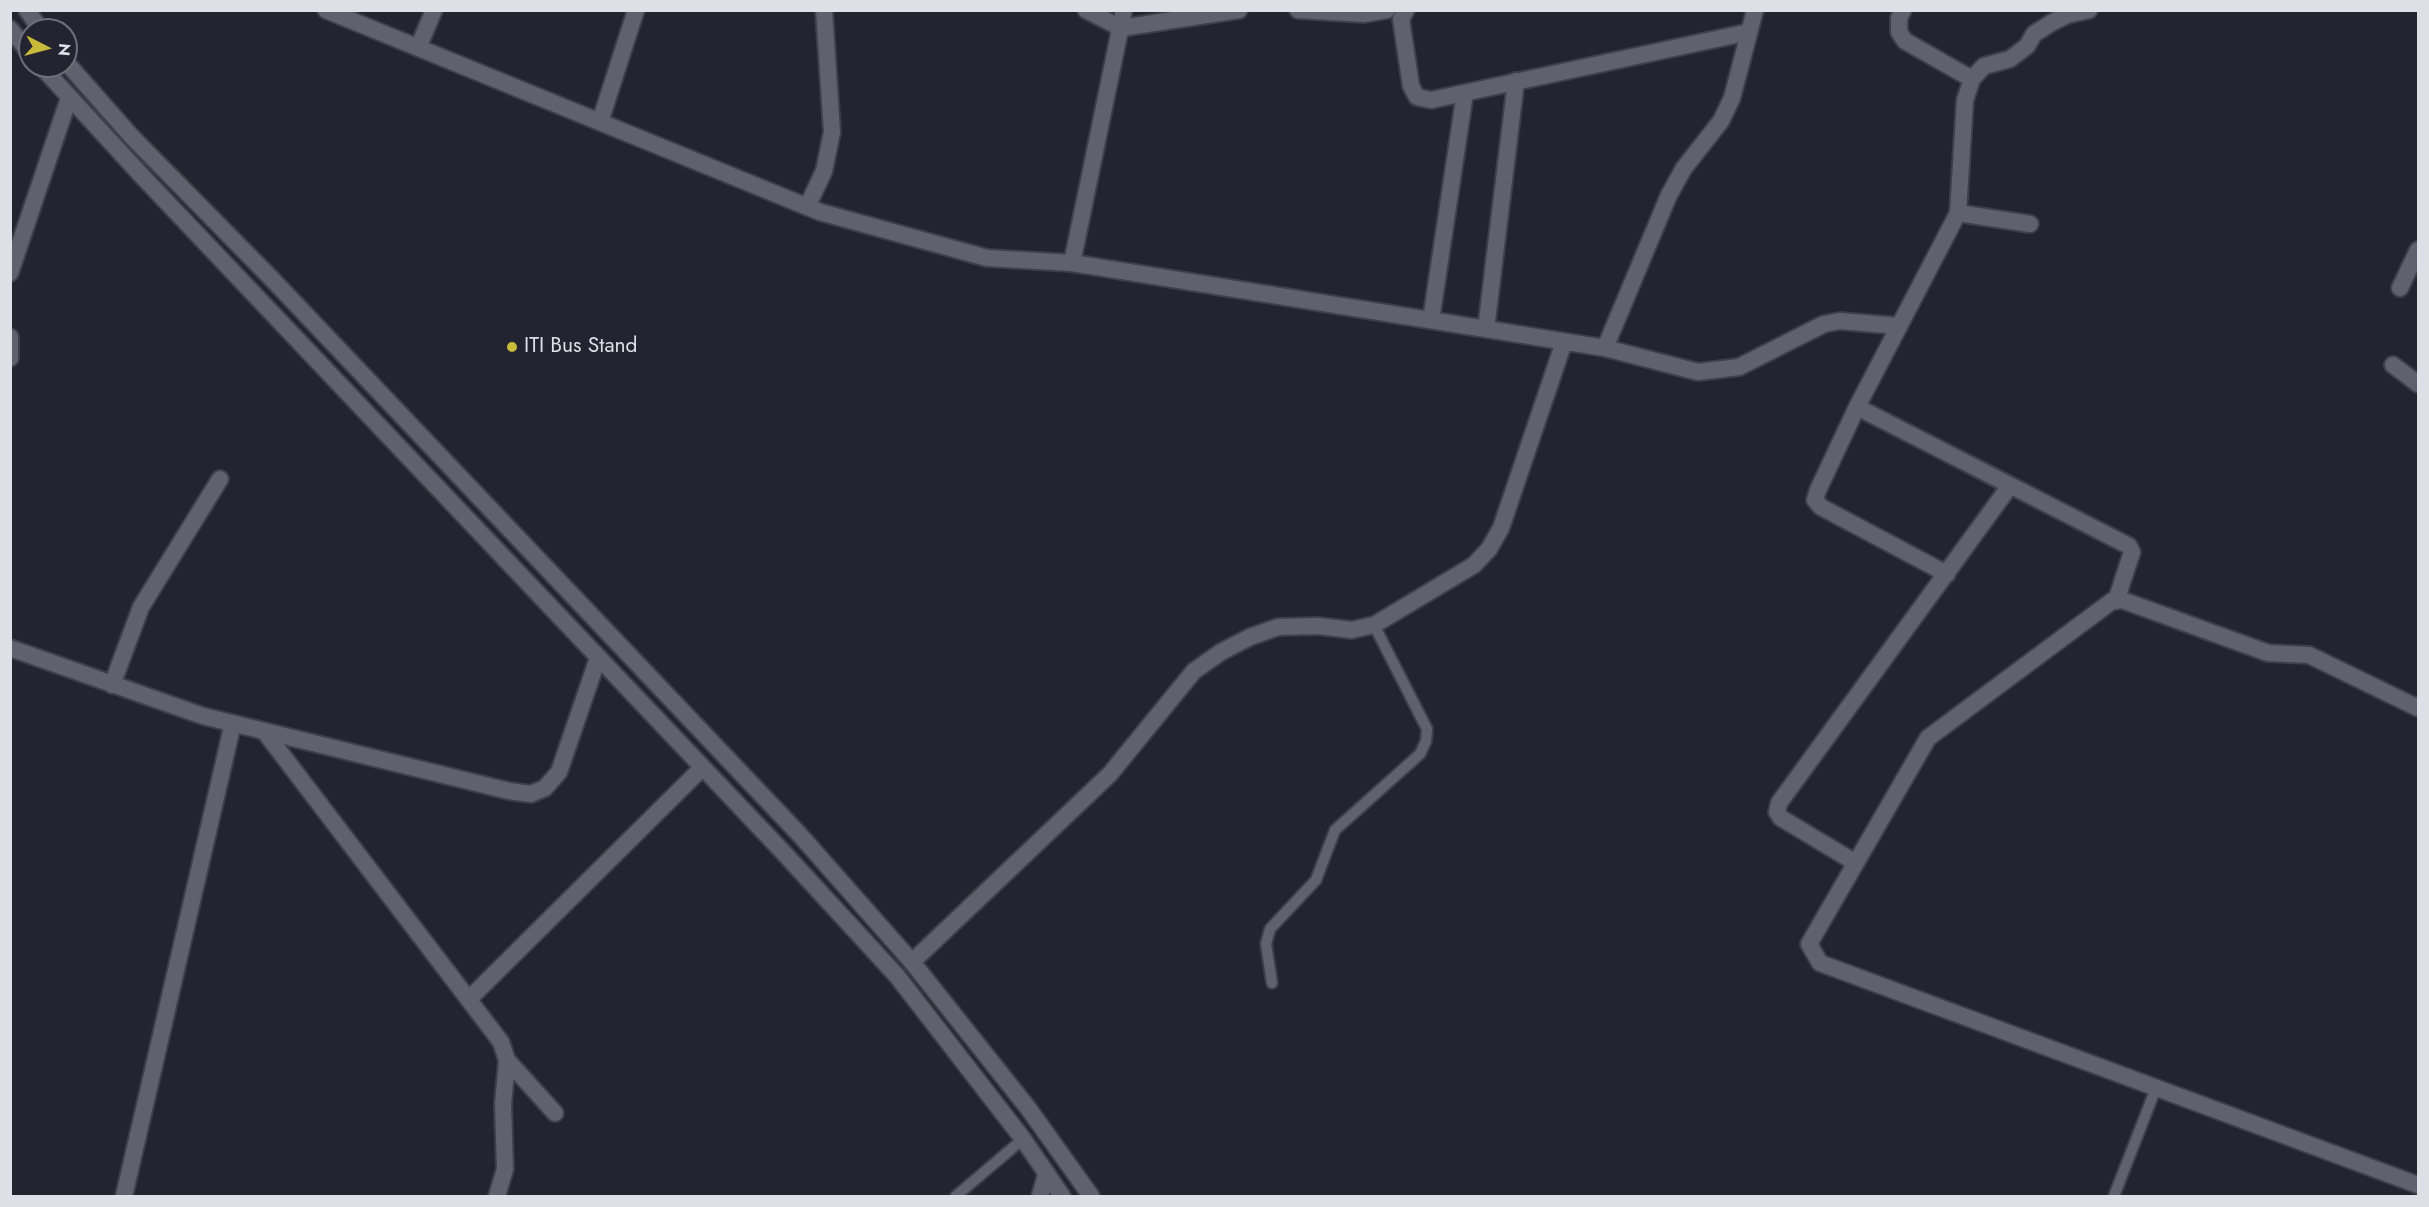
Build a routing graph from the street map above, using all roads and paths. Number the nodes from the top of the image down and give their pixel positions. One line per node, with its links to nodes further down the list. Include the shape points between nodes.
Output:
1 (326, 10): 16 (street)
2 (434, 10): 16 (street)
3 (636, 10): 23 (street)
4 (824, 10): 24 (street, via 832,132 824,171)
5 (1086, 10): 14 (street)
6 (1124, 10): 14 (street)
7 (1239, 10): 14 (street)
8 (1298, 10): 9 (street, via 1364,14)
9 (1387, 10)
10 (1406, 10): 21 (street, via 1401,19 1417,97 1431,100)
11 (1755, 10): 15 (street)
12 (1903, 10): 19 (street, via 1899,32 1905,41)
13 (2089, 10): 19 (street, via 2051,23 2010,59 1983,66)
14 (1121, 28): 28 (street)
15 (1749, 32): 20 (street); 38 (street, via 1732,98 1721,121 1684,168 1669,195)
16 (418, 48): 23 (street)
17 (78, 76): 31 (street, via 132,137)
18 (52, 78): 22 (street)
19 (1972, 79): 25 (street, via 1965,100)
20 (1516, 81): 21 (street); 35 (street)
21 (1465, 93): 33 (street)
22 (69, 98): 29 (street); 32 (street)
23 (600, 122): 24 (street)
24 (807, 207): 28 (street, via 987,258)
25 (1958, 213): 26 (street); 34 (street)
26 (2030, 224)
27 (2418, 250): 30 (street)
28 (1072, 263): 33 (street)
29 (10, 273)
30 (2400, 288)
31 (295, 303): 32 (street); 39 (street)
32 (277, 319): 42 (street)
33 (1431, 320): 35 (street)
34 (1899, 326): 38 (street, via 1840,321 1824,324 1738,367 1715,371 1698,372); 44 (street)
35 (1486, 329): 37 (street)
36 (10, 336): 40 (street)
37 (1564, 342): 38 (street); 49 (street, via 1501,528 1489,549 1473,565)
38 (1605, 348)
39 (339, 350): 42 (street); 58 (street, via 800,835)
40 (10, 358)
41 (2393, 365): 43 (street)
42 (323, 367): 51 (street)
43 (2418, 384)
44 (1857, 407): 46 (street); 47 (street, via 1815,500 1821,507)
45 (220, 479): 52 (street, via 141,607)
46 (2009, 487): 47 (street); 48 (street, via 2128,546 2132,552)
47 (1947, 574): 57 (street, via 1779,804 1777,812 1781,818)
48 (2116, 601): 53 (street, via 2268,653 2309,655); 57 (street, via 1929,738)
49 (1374, 625): 58 (street, via 1352,630 1278,627 1221,652 1189,678 1110,774); 59 (lane, via 1426,729 1426,741 1419,753 1335,830 1317,880 1270,928 1266,944)
50 (10, 648): 52 (street)
51 (598, 657): 55 (street, via 559,772 545,788 531,794); 56 (street)
52 (111, 685): 54 (street)
53 (2418, 708)
54 (232, 723): 55 (street); 67 (street)
55 (264, 730): 60 (street)
56 (702, 768): 60 (street); 64 (street, via 897,976)
57 (1856, 863): 62 (street, via 1809,944 1820,963)
58 (912, 962): 72 (street, via 1028,1108)
59 (1272, 983)
60 (469, 999): 61 (street, via 501,1042)
61 (507, 1060): 63 (street); 68 (street, via 503,1104 505,1170)
62 (2156, 1088): 66 (street); 73 (lane)
63 (555, 1113)
64 (1023, 1139): 65 (street); 69 (lane)
65 (1046, 1174): 70 (street); 71 (street)
66 (2418, 1185)
67 (124, 1197)
68 (497, 1197)
69 (956, 1197)
70 (1040, 1197)
71 (1062, 1197)
72 (1090, 1197)
73 (2114, 1197)

